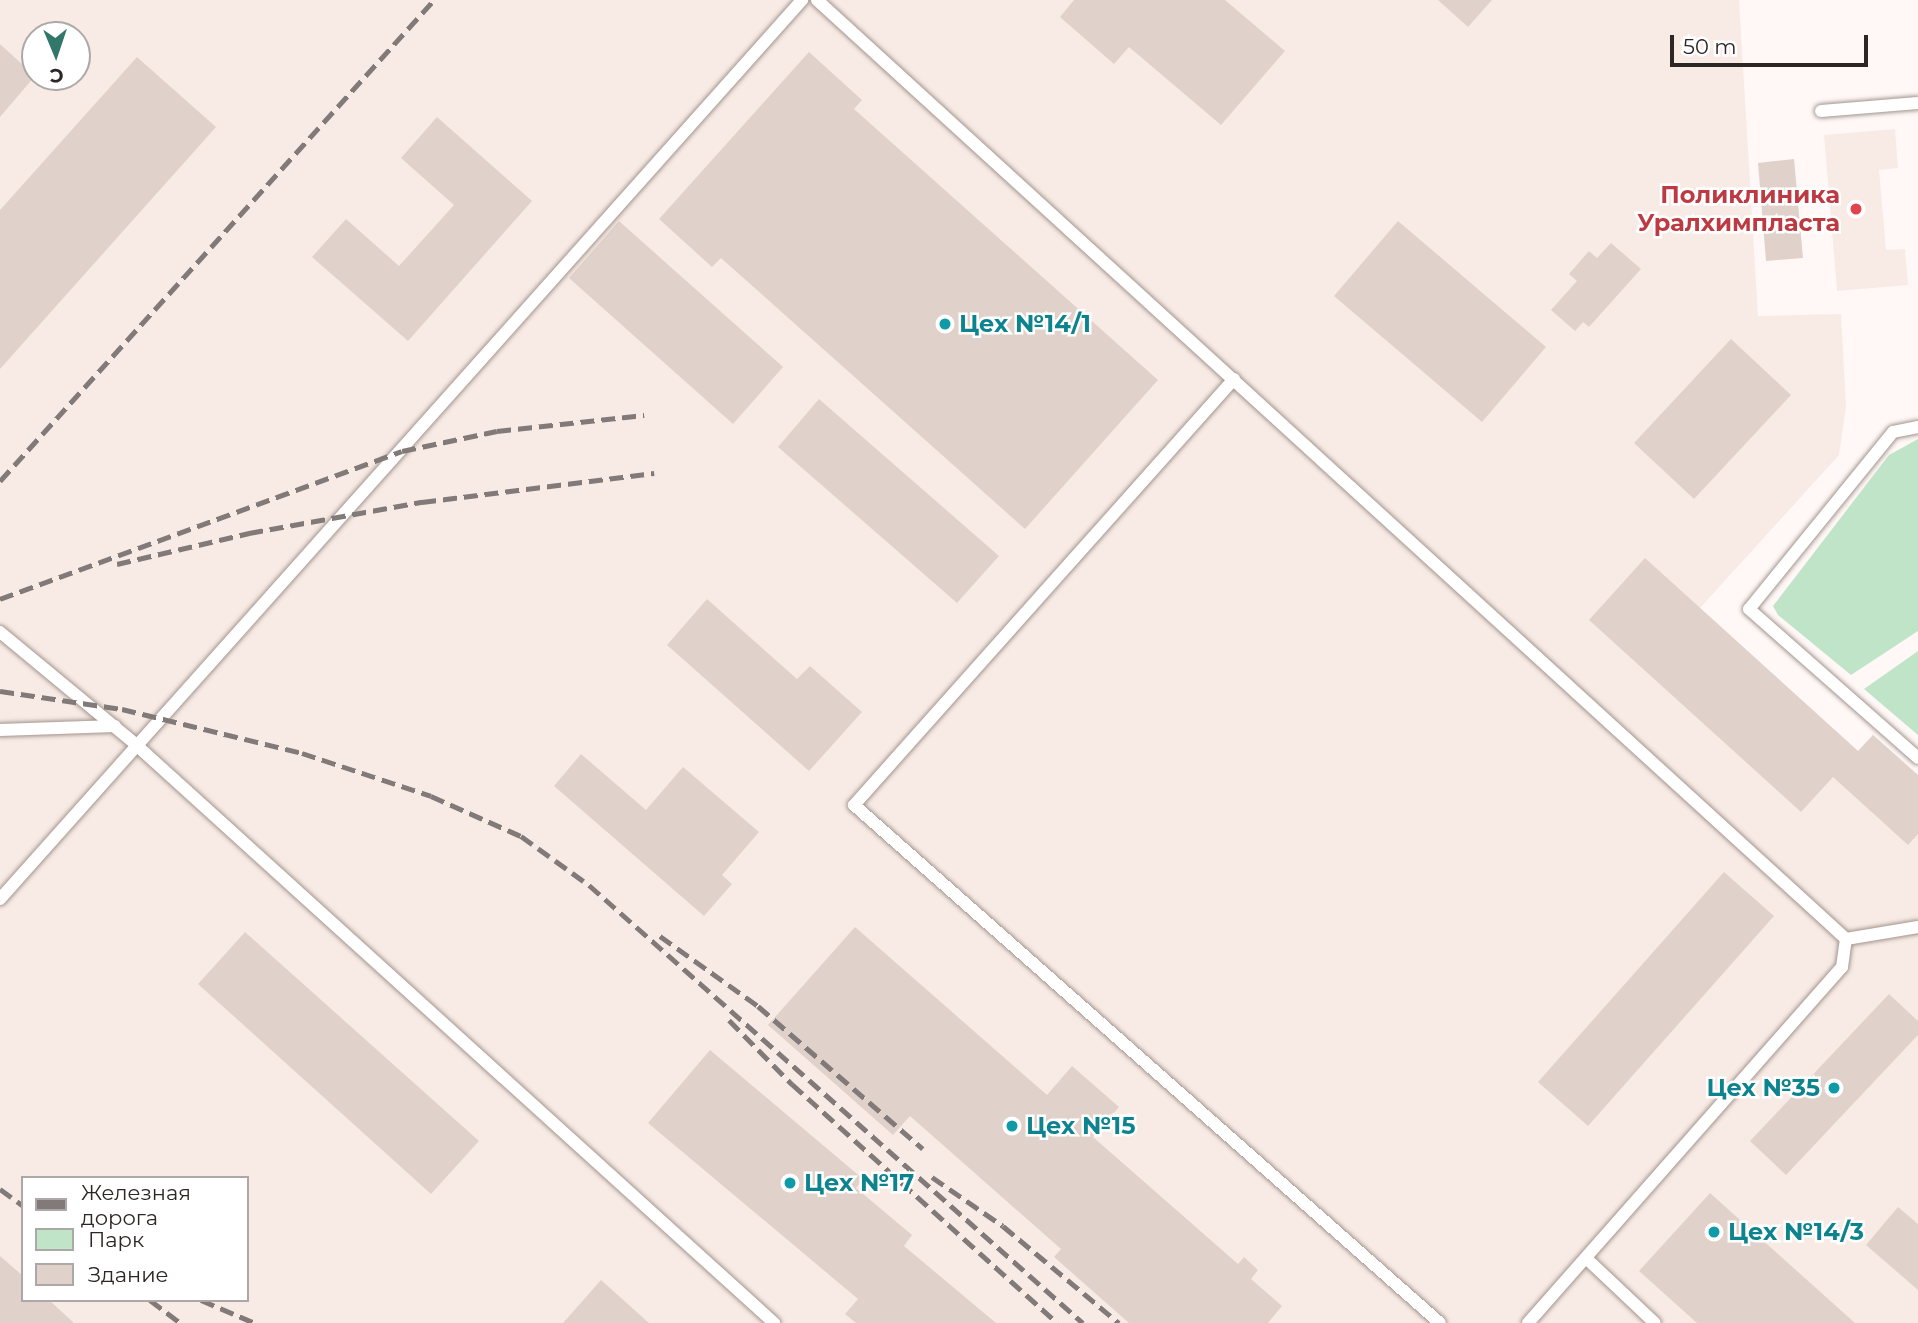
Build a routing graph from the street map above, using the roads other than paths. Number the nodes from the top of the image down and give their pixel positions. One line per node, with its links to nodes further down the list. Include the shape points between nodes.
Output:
1 (802, 0): 10 (lane)
2 (817, 0): 5 (lane)
3 (1918, 103): 4 (lane)
4 (1821, 111)
5 (1234, 379): 14 (lane); 17 (lane, via 854,805)
6 (1918, 427): 11 (lane, via 1893,432 1749,609)
7 (0, 632): 8 (lane)
8 (115, 726): 9 (lane); 10 (lane)
9 (0, 730)
10 (134, 743): 12 (lane); 16 (lane)
11 (1918, 758)
12 (0, 899)
13 (1918, 927): 14 (lane)
14 (1846, 939): 15 (lane, via 1842,967)
15 (1587, 1259): 18 (lane); 19 (lane)
16 (774, 1323)
17 (1440, 1323)
18 (1528, 1323)
19 (1655, 1323)

